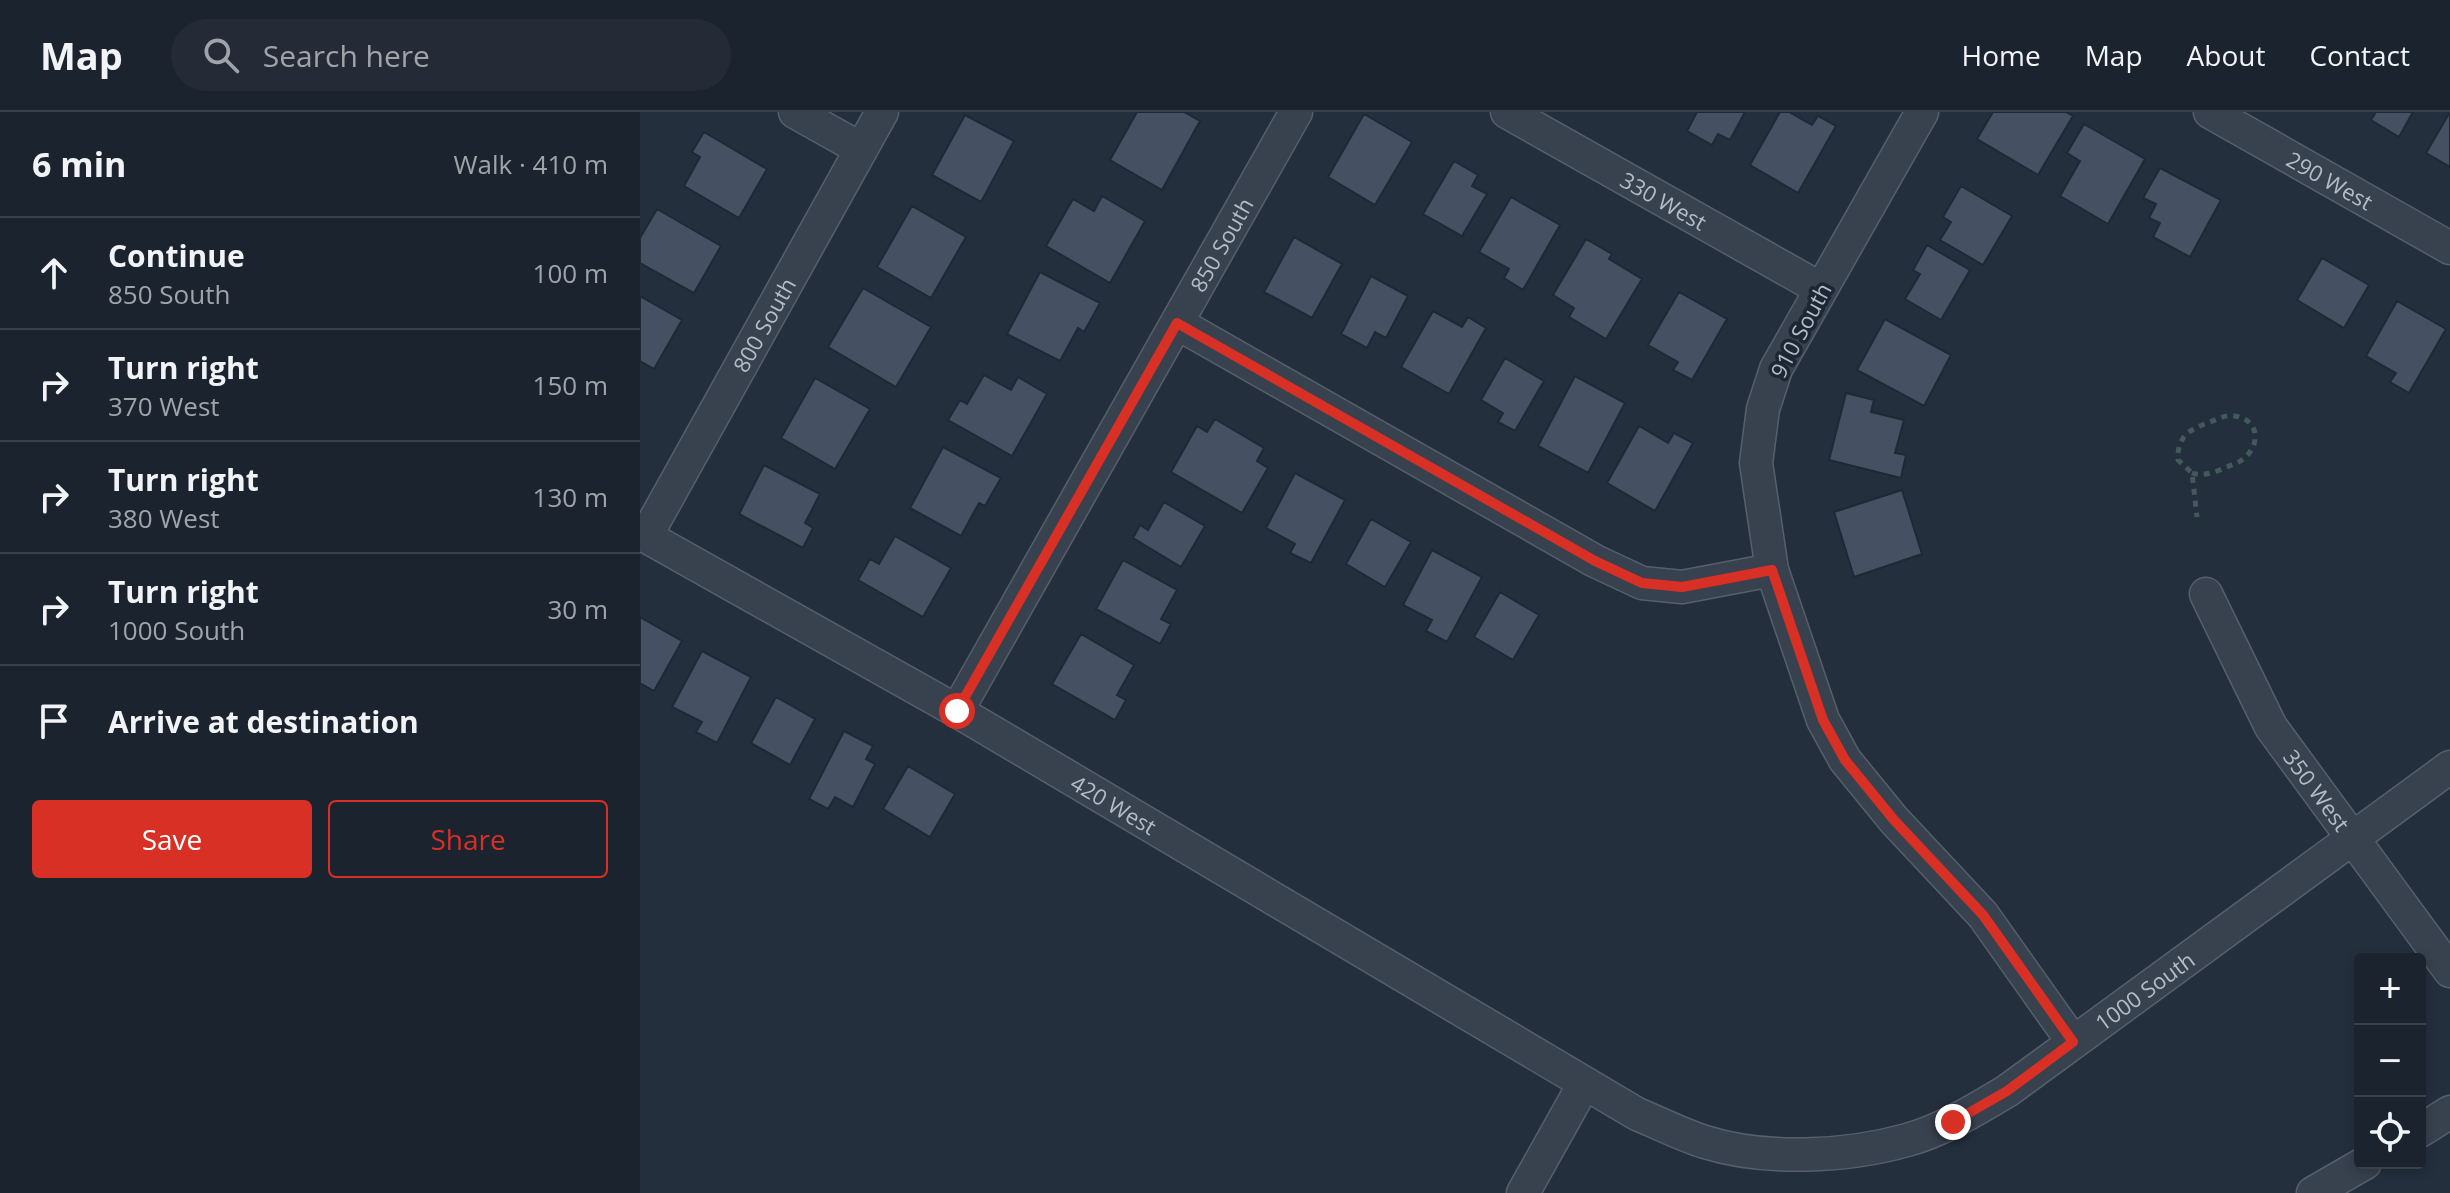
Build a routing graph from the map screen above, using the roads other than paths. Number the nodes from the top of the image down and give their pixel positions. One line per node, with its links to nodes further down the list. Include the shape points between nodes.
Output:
1 (795, 112): 7 (street)
2 (882, 112): 7 (street, 800 South)
3 (1296, 112): 10 (street, 850 South)
4 (1507, 112): 9 (street, 330 West)
5 (1922, 112): 9 (street, 910 South)
6 (2210, 112): 8 (street, 290 West)
7 (861, 149): 11 (street, 800 South)
8 (2450, 248)
9 (1821, 289): 12 (street, 910 South, via 1776,369 1763,409 1756,463)
10 (1177, 323): 12 (street, via 1642,583 1682,587); 14 (street, 850 South)
11 (643, 534): 14 (street, 420 West)
12 (1772, 570): 18 (street, 910 South, via 1823,720 1845,760 1983,915)
13 (2206, 594): 16 (street, 350 West, via 2271,727)
14 (957, 711): 19 (street, 420 West)
15 (2450, 767): 16 (street, 1000 South)
16 (2352, 837): 17 (street, 350 West); 18 (street, 1000 South)
17 (2450, 971)
18 (2073, 1042): 19 (street, 1000 South, via 2007,1091 1953,1122 1907,1140 1834,1153 1776,1154 1707,1142 1637,1114)
19 (1584, 1084): 23 (street)
20 (2450, 1112): 21 (street)
21 (2426, 1127)
22 (2355, 1169): 24 (street)
23 (1523, 1193)
24 (2313, 1193)

